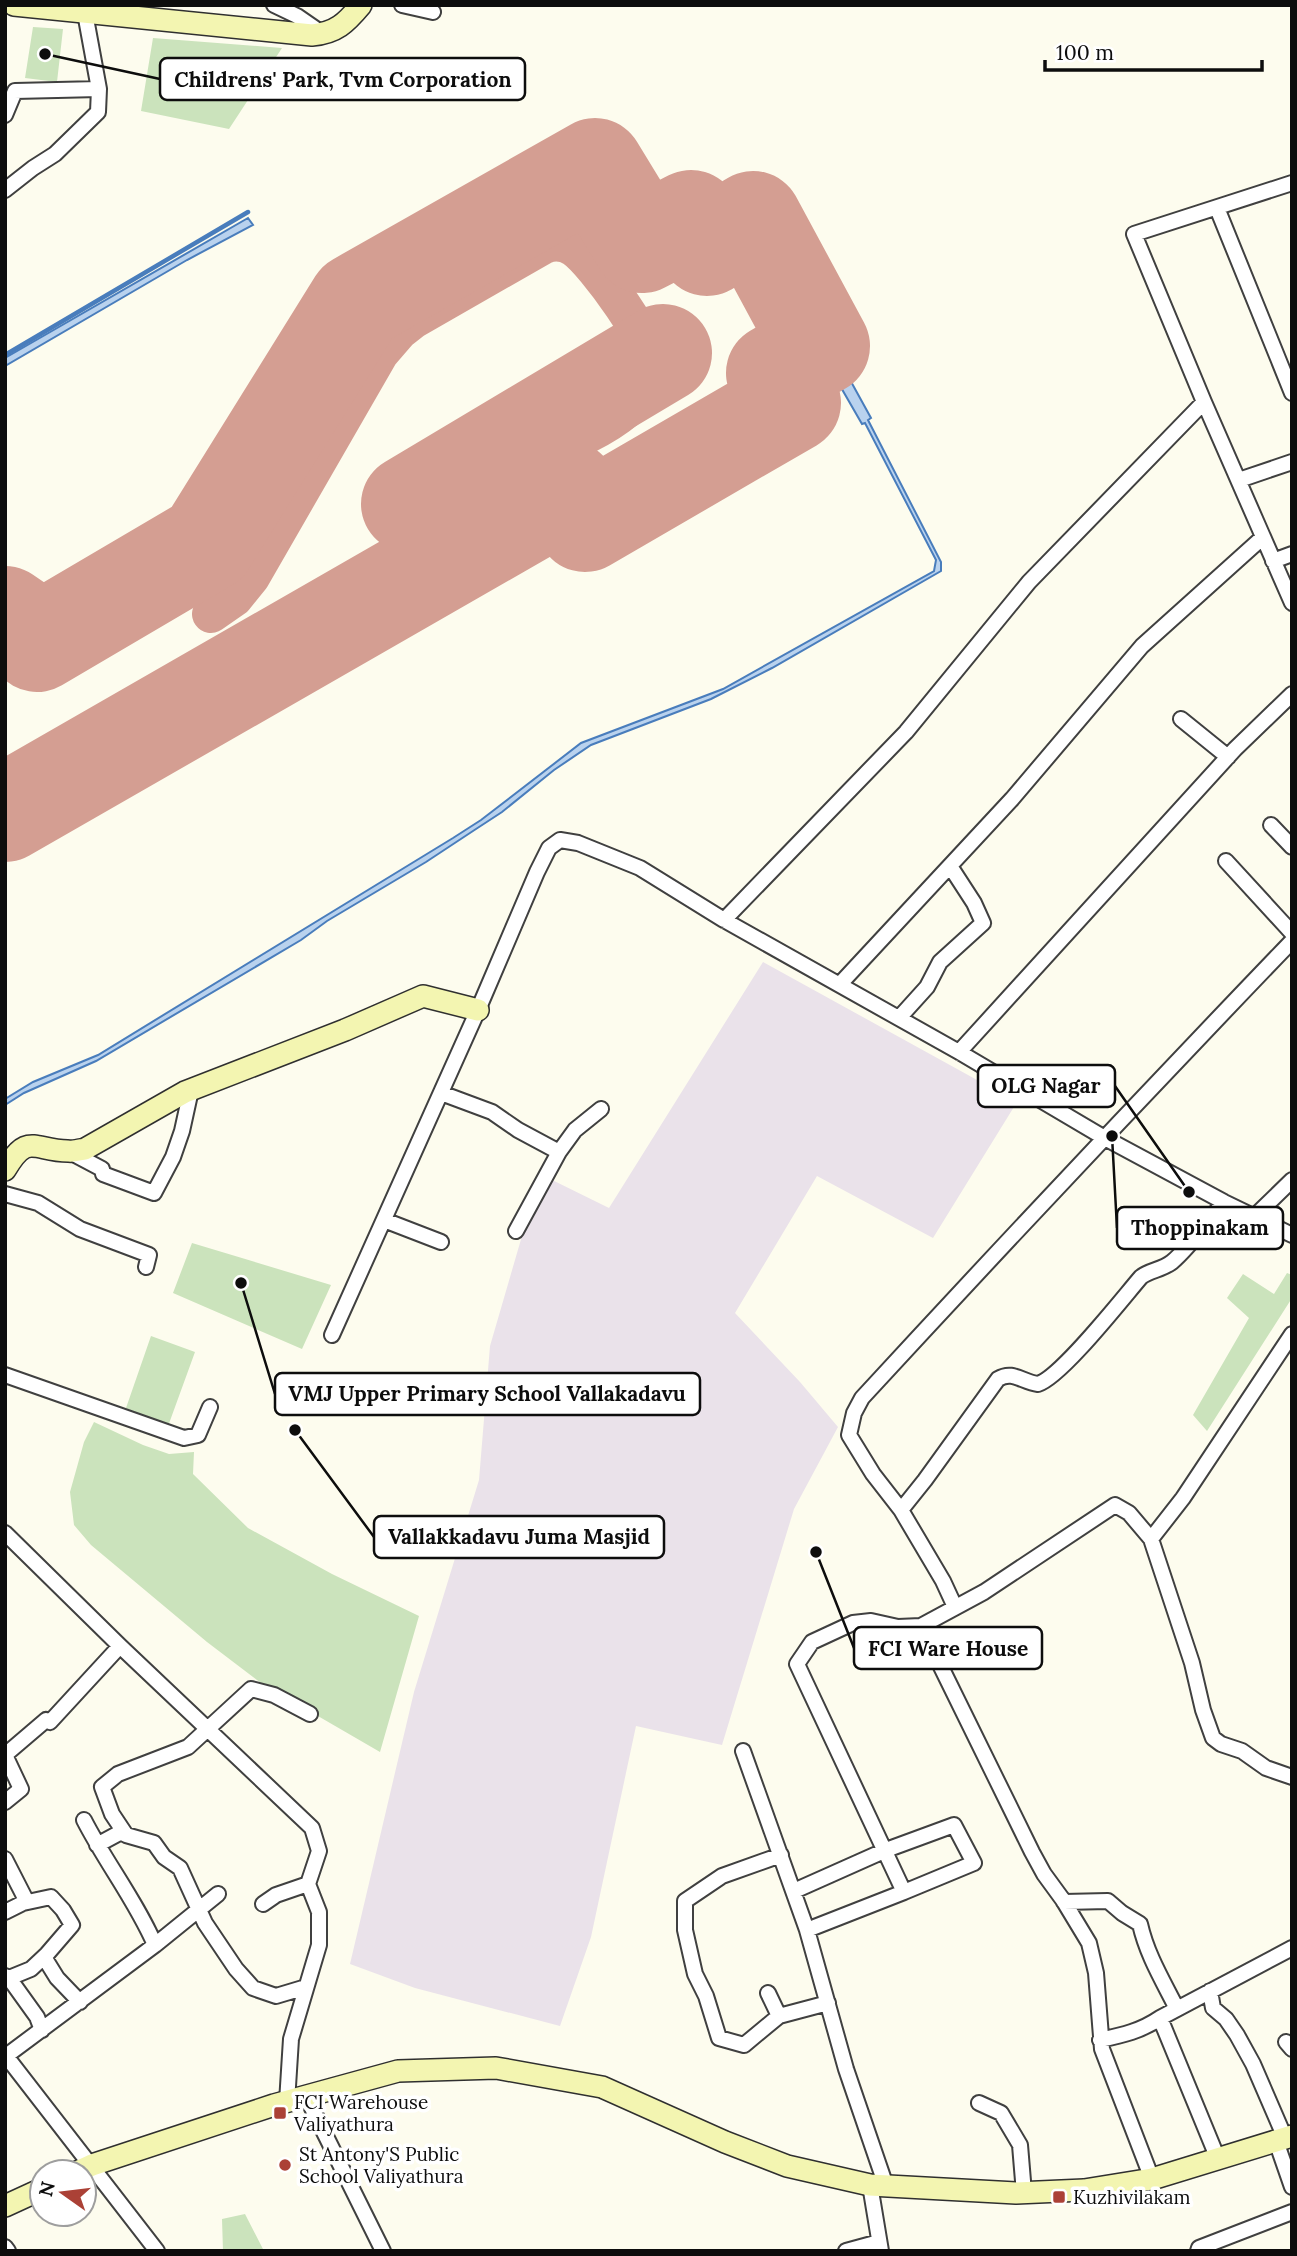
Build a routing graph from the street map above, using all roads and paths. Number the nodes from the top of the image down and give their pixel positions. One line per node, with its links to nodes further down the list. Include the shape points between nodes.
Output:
1 (13, 5): 6 (main road)
2 (274, 5): 7 (street)
3 (361, 5): 7 (main road, via 341,27)
4 (402, 5): 5 (street)
5 (433, 12)
6 (85, 13): 7 (main road); 8 (street)
7 (323, 34)
8 (99, 89): 9 (street, via 15,91); 11 (street, via 98,112 80,132)
9 (5, 115)
10 (1292, 183): 12 (street)
11 (5, 190)
12 (1217, 208): 13 (street); 14 (street, via 1134,234)
13 (1292, 393)
14 (1204, 402): 16 (street); 28 (street, via 1029,582 906,732)
15 (1292, 462): 16 (street)
16 (1239, 480): 17 (street)
17 (1262, 538): 19 (street); 27 (street, via 1142,646)
18 (1292, 554): 19 (street)
19 (1273, 561): 20 (street)
20 (1292, 603)
21 (1292, 694): 23 (street)
22 (1181, 719): 23 (street)
23 (1228, 757): 34 (street)
24 (1271, 825): 25 (street)
25 (1292, 847)
26 (1226, 861): 29 (street)
27 (950, 866): 31 (street); 33 (street, via 983,923 940,962 927,986)
28 (724, 920): 31 (street); 32 (street, via 640,868 560,840 549,848 537,872)
29 (1292, 933)
30 (1292, 941): 38 (street)
31 (839, 984): 33 (street)
32 (478, 1010): 35 (main road, via 424,996); 36 (street)
33 (899, 1018): 34 (street)
34 (959, 1052): 38 (street)
35 (191, 1090): 39 (main road, via 85,1149); 39 (street, via 173,1157 154,1193 103,1174 102,1169)
36 (441, 1093): 40 (street, via 492,1112); 46 (street)
37 (601, 1109): 40 (street, via 575,1130)
38 (1103, 1137): 44 (street); 55 (street, via 853,1413 849,1435 853,1444)
39 (68, 1152): 41 (main road, via 32,1145 22,1148)
40 (559, 1152): 47 (street)
41 (5, 1170)
42 (1292, 1180): 45 (street)
43 (5, 1194): 50 (street, via 38,1203 80,1229 149,1255)
44 (1224, 1202): 45 (street); 55 (street, via 1171,1263 1141,1277 1050,1378 1038,1384 1011,1374 998,1379)
45 (1256, 1215): 48 (street)
46 (384, 1220): 49 (street); 52 (street)
47 (516, 1231)
48 (1292, 1235)
49 (441, 1242)
50 (146, 1267)
51 (1292, 1334): 57 (street)
52 (332, 1335)
53 (5, 1375): 54 (street, via 184,1438 198,1435)
54 (210, 1407)
55 (901, 1510): 58 (street)
56 (5, 1533): 60 (street)
57 (1151, 1539): 58 (street, via 1129,1513 1115,1505 984,1592); 65 (street, via 1213,1738)
58 (955, 1606): 59 (street)
59 (921, 1626): 70 (street, via 898,1627 870,1620 853,1623 812,1642 797,1664); 78 (street, via 1032,1852)
60 (120, 1646): 62 (street); 64 (street, via 50,1722 46,1720)
61 (310, 1714): 62 (street, via 251,1689)
62 (208, 1729): 68 (street, via 188,1747 118,1774 102,1787); 73 (street, via 312,1828 318,1851)
63 (743, 1751): 71 (street)
64 (5, 1755): 66 (street, via 21,1789)
65 (1292, 1777)
66 (5, 1802)
67 (84, 1820): 69 (street)
68 (123, 1831): 69 (street); 80 (street, via 154,1843 180,1868)
69 (97, 1845): 83 (street, via 144,1918)
70 (886, 1850): 74 (street); 75 (street); 75 (street, via 954,1825 974,1863)
71 (780, 1855): 74 (street); 93 (street, via 722,1876 685,1902 685,1930 695,1974 719,2038 744,2045)
72 (5, 1859): 77 (street)
73 (309, 1884): 79 (street); 87 (street, via 318,1912 318,1945)
74 (794, 1891): 82 (street)
75 (904, 1892): 82 (street)
76 (218, 1894): 80 (street)
77 (27, 1902): 81 (street); 85 (street, via 51,1897 72,1925)
78 (1064, 1902): 92 (street, via 1108,1901 1140,1924 1152,1961); 96 (street, via 1089,1943 1096,1973)
79 (263, 1904)
80 (198, 1910): 83 (street); 87 (street, via 253,1988 276,1996)
81 (5, 1912)
82 (807, 1930): 91 (street)
83 (155, 1945): 90 (street)
84 (1292, 1948): 88 (street)
85 (44, 1957): 86 (street, via 31,1969); 90 (street)
86 (7, 1977): 95 (street)
87 (306, 1987): 98 (street, via 290,2039)
88 (1210, 1992): 92 (street); 100 (street, via 1213,2008 1226,2019 1252,2064)
89 (768, 1993): 93 (street)
90 (80, 2002): 95 (street)
91 (828, 2003): 93 (street); 106 (street)
92 (1177, 2009): 94 (street)
93 (779, 2017)
94 (1160, 2018): 96 (street, via 1134,2033); 102 (street)
95 (42, 2030): 97 (street)
96 (1100, 2040): 104 (street)
97 (6, 2056): 101 (street)
98 (296, 2099): 103 (main road); 106 (main road, via 398,2071 496,2068 602,2087 787,2166); 114 (street)
99 (979, 2103): 108 (street, via 1001,2113 1020,2146)
100 (1284, 2138): 102 (main road); 107 (street)
101 (77, 2158)
102 (1218, 2159): 104 (main road)
103 (98, 2163)
104 (1152, 2179): 108 (main road, via 1084,2190)
105 (98, 2184): 113 (street)
106 (878, 2186): 108 (main road); 112 (street)
107 (1292, 2187)
108 (1024, 2193)
109 (28, 2195): 110 (main road)
110 (5, 2206)
111 (1292, 2212): 116 (street)
112 (880, 2246): 115 (street)
113 (157, 2251)
114 (383, 2251)
115 (846, 2251)
116 (1198, 2251)

